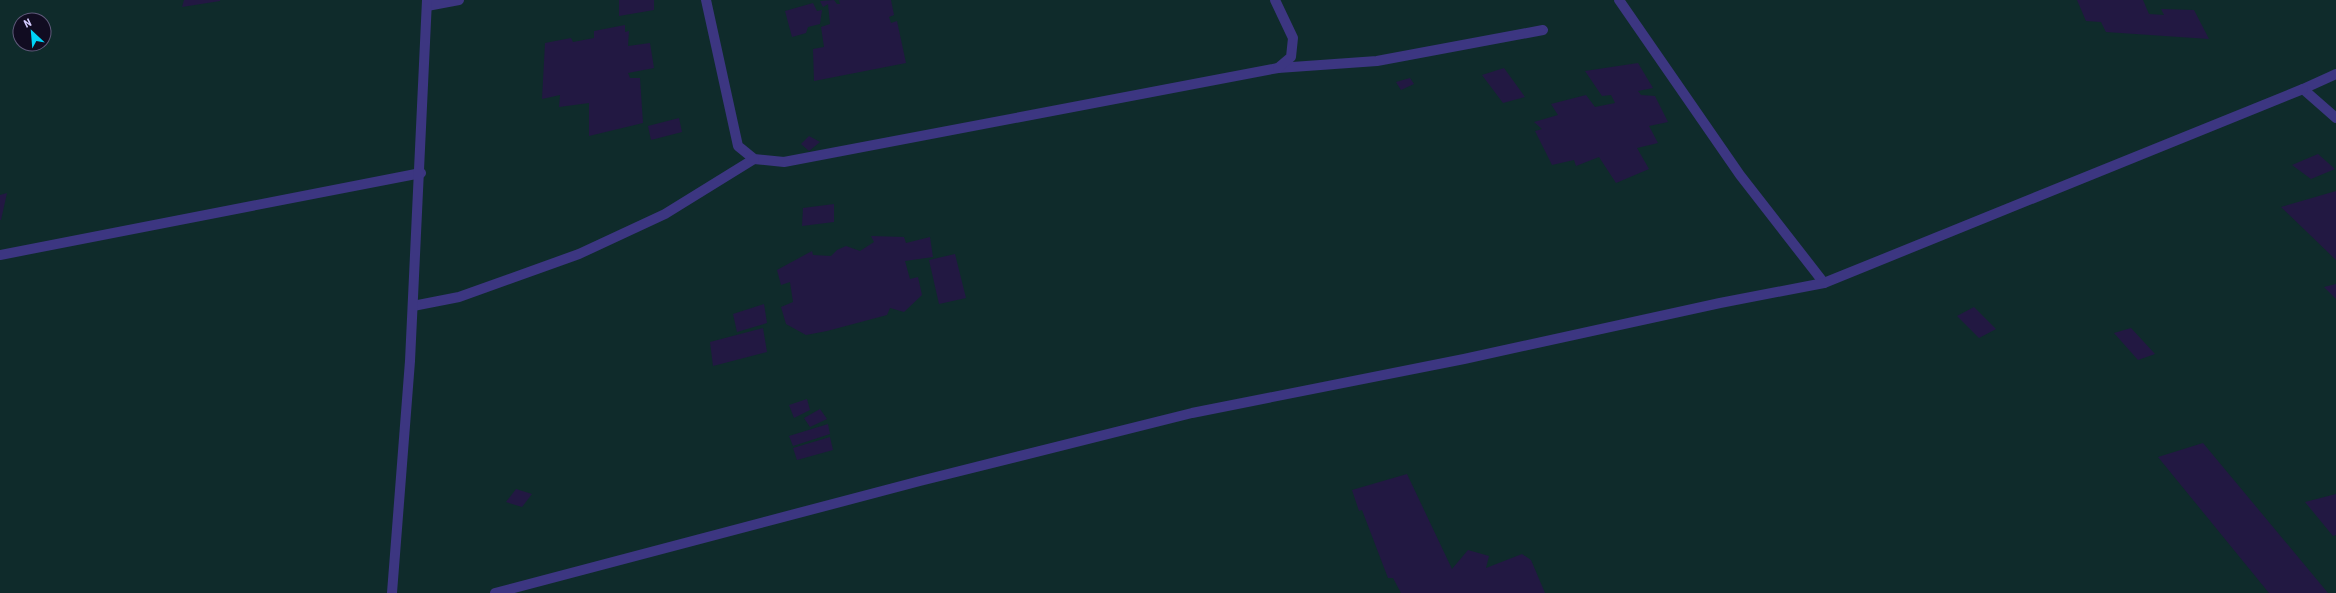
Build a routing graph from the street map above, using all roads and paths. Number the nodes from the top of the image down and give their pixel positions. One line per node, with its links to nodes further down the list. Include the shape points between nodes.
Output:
1 (458, 0): 5 (street)
2 (706, 0): 11 (street, via 738,146)
3 (1275, 0): 7 (street, via 1293,38 1291,57)
4 (1619, 0): 14 (street, via 1740,175)
5 (427, 3): 12 (street)
6 (1543, 30): 7 (street, via 1377,61)
7 (1278, 68): 11 (street, via 784,162)
8 (2336, 74): 9 (street)
9 (2304, 89): 10 (street); 14 (street)
10 (2336, 118)
11 (754, 159): 15 (street, via 666,214 579,254 459,297)
12 (420, 173): 13 (street); 15 (street)
13 (0, 255)
14 (1824, 283): 17 (street, via 1720,303 1464,360 1192,413 920,480)
15 (413, 306): 16 (street)
16 (392, 593)
17 (495, 593)

